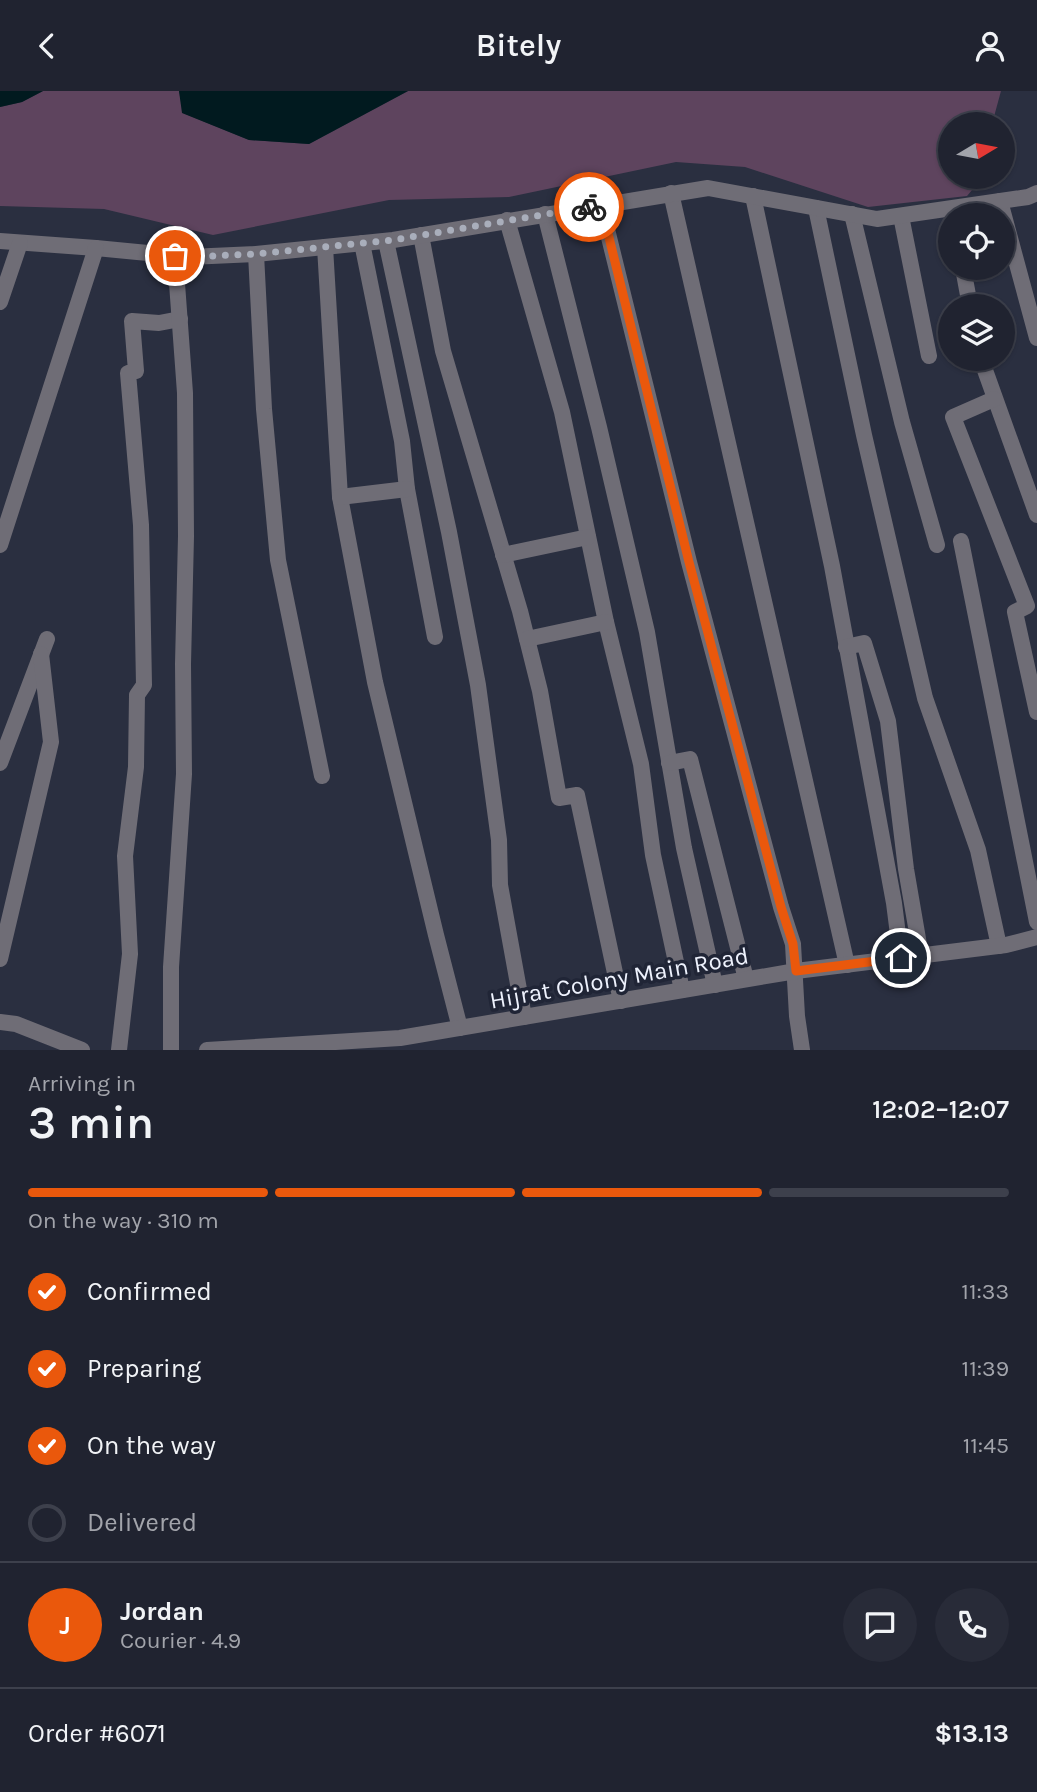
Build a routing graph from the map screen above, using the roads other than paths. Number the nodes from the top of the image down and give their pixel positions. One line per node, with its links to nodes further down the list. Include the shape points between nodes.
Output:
1 (671, 193): 3 (street, via 708,188); 6 (street); 51 (street)
2 (1037, 193): 4 (street)
3 (753, 196): 7 (street); 39 (street)
4 (1000, 201): 5 (street); 24 (street)
5 (991, 203)
6 (601, 205): 9 (street); 52 (street, via 689,562 793,944)
7 (816, 208): 10 (street); 47 (street, via 916,663 978,850)
8 (938, 213): 11 (street)
9 (545, 214): 12 (street); 43 (street, via 646,632)
10 (852, 214): 11 (street, via 877,219); 34 (street)
11 (901, 216): 25 (street)
12 (508, 221): 13 (street); 31 (street, via 562,412)
13 (421, 235): 15 (street); 35 (street, via 443,351)
14 (0, 241): 16 (street)
15 (386, 241): 17 (street); 57 (street, via 478,685 499,840 500,885)
16 (20, 243): 19 (street); 22 (street)
17 (362, 243): 18 (street); 28 (street, via 402,441)
18 (325, 247): 20 (street); 29 (street)
19 (96, 248): 21 (street); 33 (street)
20 (256, 254): 21 (street); 44 (street, via 278,560)
21 (175, 256): 23 (street)
22 (0, 302)
23 (180, 319): 61 (street, via 132,321 135,371 128,373 141,524 144,685 137,695 136,767 125,856 130,954); 62 (street, via 186,536 184,775 171,967)
24 (1037, 338)
25 (929, 356)
26 (985, 371): 27 (street)
27 (994, 399): 30 (street); 40 (street, via 953,417 1027,606 1015,612)
28 (407, 489): 29 (street); 37 (street)
29 (340, 497): 59 (street, via 375,682)
30 (1037, 515)
31 (588, 537): 35 (street); 36 (street)
32 (961, 541): 45 (street)
33 (0, 545)
34 (937, 545)
35 (503, 555): 38 (street)
36 (606, 622): 38 (street); 55 (street, via 641,764 653,855)
37 (435, 637)
38 (527, 639): 56 (street, via 559,798 577,795)
39 (846, 647): 48 (street, via 864,643 888,721); 49 (street)
40 (1032, 667): 41 (street)
41 (1037, 712)
42 (0, 763): 50 (street, via 44,646 51,741)
43 (669, 763): 53 (street, via 690,759); 54 (street)
44 (321, 776)
45 (1037, 922)
46 (1037, 937): 47 (street, Hijrat Colony Main Road)
47 (999, 946): 48 (street, Hijrat Colony Main Road)
48 (921, 956): 49 (street, Hijrat Colony Main Road)
49 (901, 958): 51 (street, Hijrat Colony Main Road)
50 (0, 959)
51 (847, 965): 52 (street, Hijrat Colony Main Road)
52 (796, 971): 53 (street, Hijrat Colony Main Road); 64 (street)
53 (746, 979): 54 (street, Hijrat Colony Main Road)
54 (715, 985): 55 (street, Hijrat Colony Main Road)
55 (682, 991): 56 (street, Hijrat Colony Main Road)
56 (621, 1001): 57 (street, Hijrat Colony Main Road)
57 (524, 1017): 59 (street, Hijrat Colony Main Road)
58 (0, 1022): 60 (street)
59 (460, 1028): 63 (street, Hijrat Colony Main Road, via 400,1038)
60 (82, 1050)
61 (119, 1050)
62 (171, 1050)
63 (207, 1050)
64 (802, 1050)

